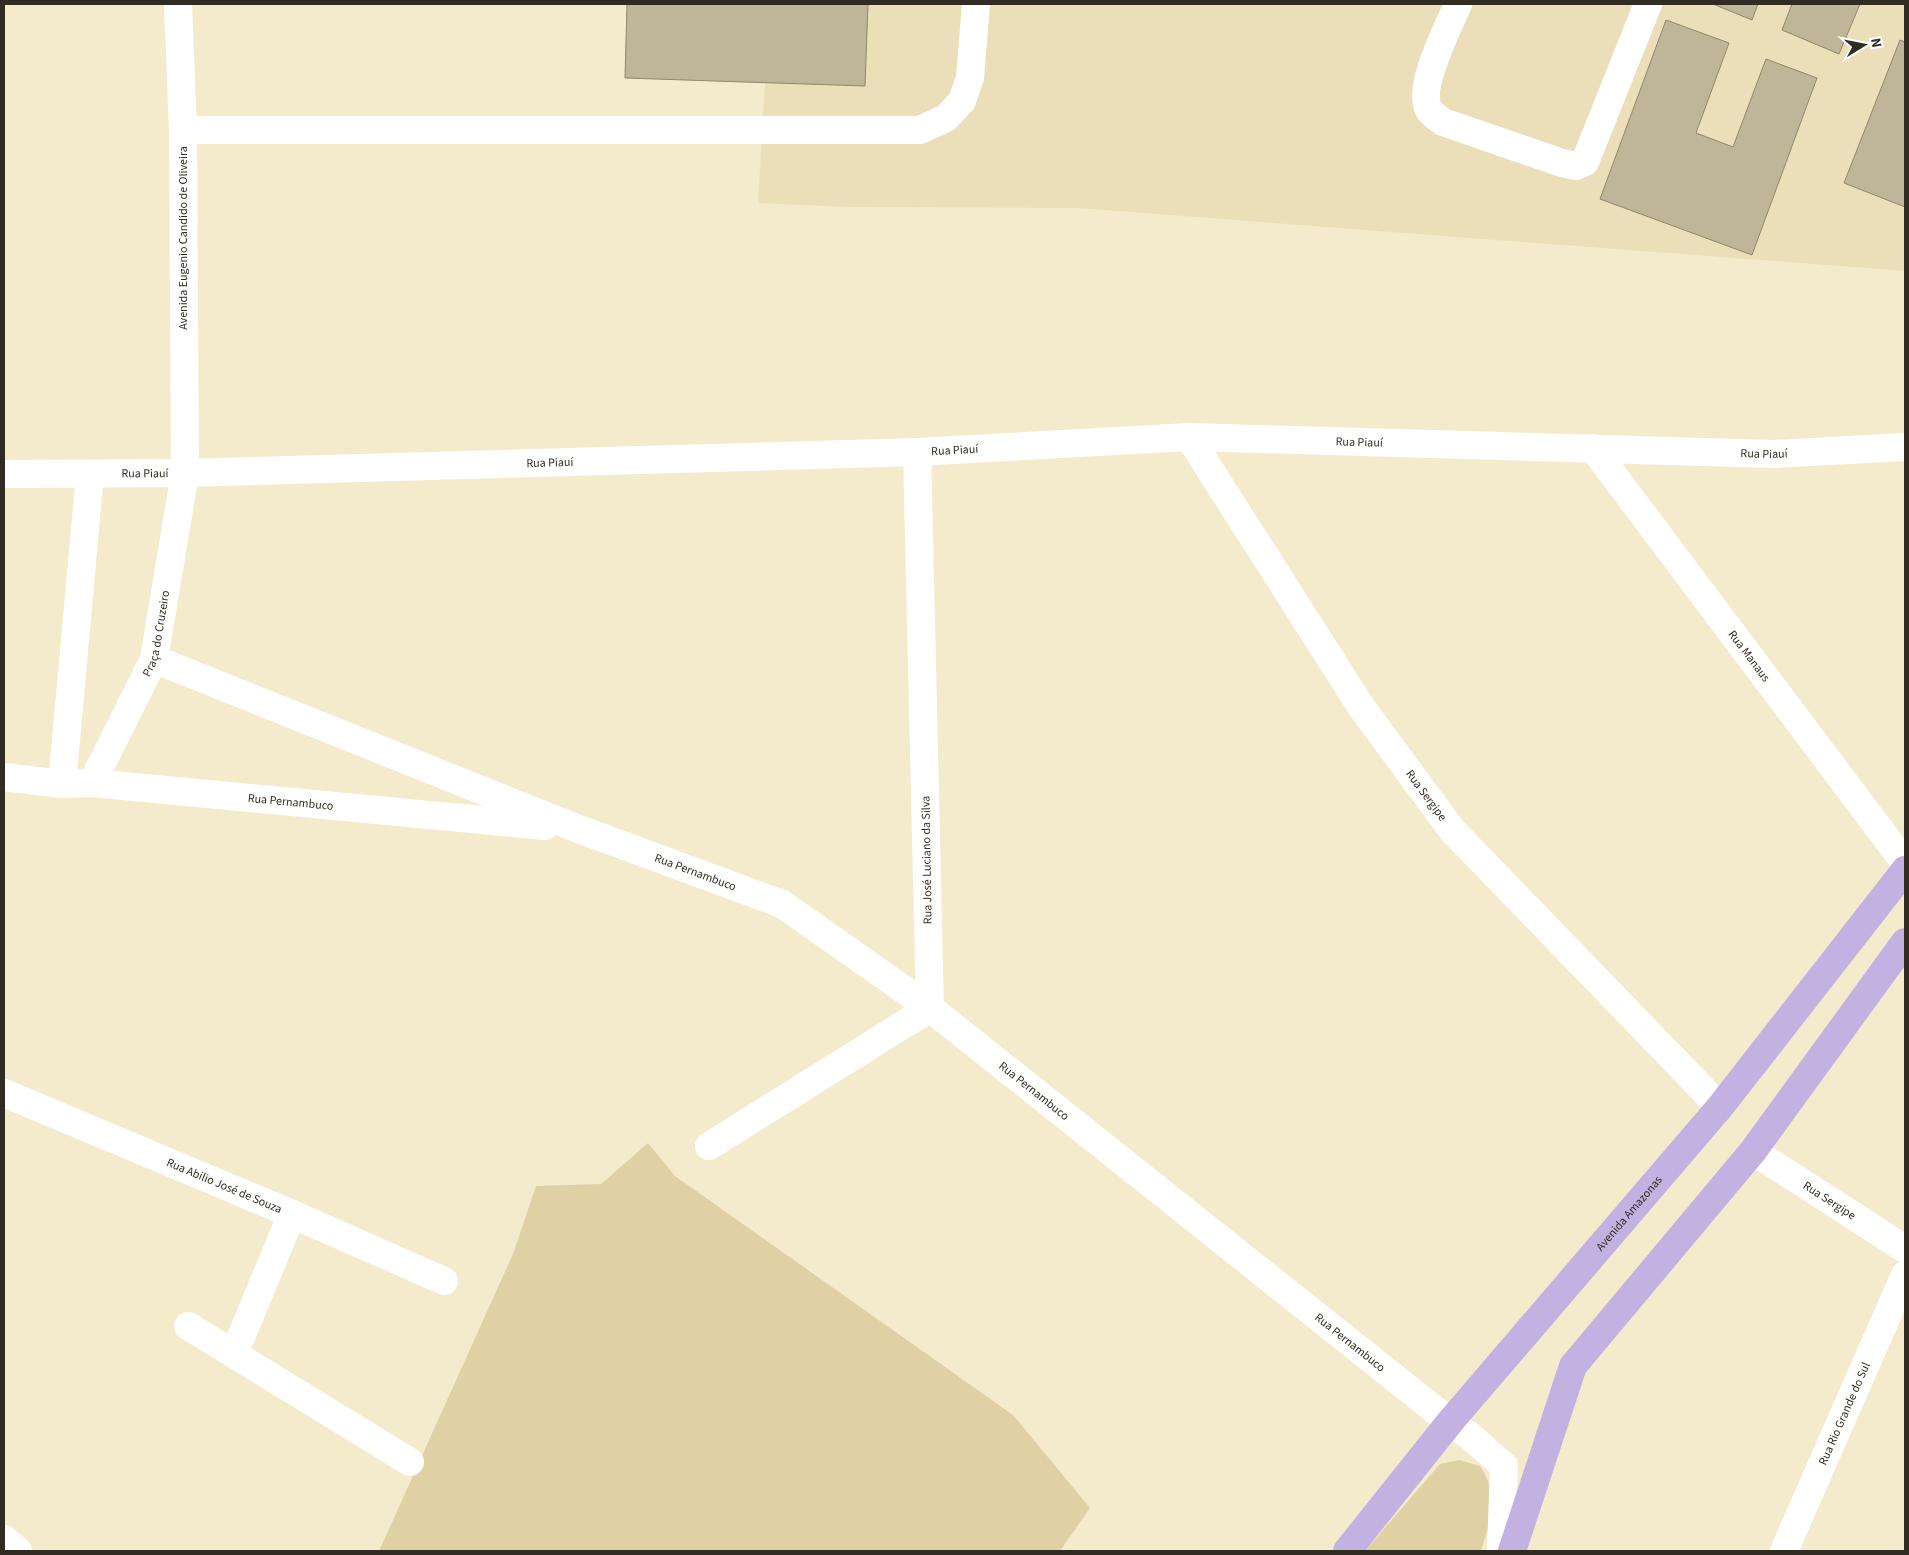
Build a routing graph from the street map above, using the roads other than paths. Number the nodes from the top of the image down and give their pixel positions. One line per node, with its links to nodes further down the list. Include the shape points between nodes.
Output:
1 (178, 4): 5 (street, Avenida Eugenio Candido de Oliveira)
2 (976, 4): 5 (street, via 970,78 962,101 946,118 920,130)
3 (1458, 4): 4 (street, via 1427,77 1425,94 1429,110 1443,122 1576,166 1585,162)
4 (1648, 4)
5 (183, 130): 10 (street, Avenida Eugenio Candido de Oliveira)
6 (1189, 437): 8 (street, Rua Piauí); 9 (street, Rua Piauí); 23 (street, Rua Sergipe, via 1362,708 1452,830)
7 (1905, 447): 8 (street, Rua Piauí, via 1773,454)
8 (1593, 448): 18 (street, Rua Manaus)
9 (917, 452): 10 (street, Rua Piauí); 21 (street, Rua José Luciano da Silva)
10 (185, 473): 12 (street, Rua Piauí); 13 (street, Praça do Cruzeiro)
11 (4, 474): 12 (street, Rua Piauí)
12 (90, 474): 16 (street)
13 (154, 659): 15 (street, Praça do Cruzeiro); 17 (street, Rua Pernambuco)
14 (4, 777): 16 (street, Rua Pernambuco)
15 (92, 783): 16 (street, Rua Pernambuco); 17 (street, Rua Pernambuco)
16 (62, 784)
17 (576, 828): 21 (street, Rua Pernambuco, via 782,904)
18 (1905, 863)
19 (1905, 870): 23 (main road, Avenida Amazonas)
20 (1905, 942): 25 (main road)
21 (930, 1008): 24 (street); 32 (street, Rua Pernambuco)
22 (4, 1093): 26 (street, Rua Abilio José de Souza)
23 (1720, 1108): 32 (main road, Avenida Amazonas)
24 (709, 1146)
25 (1754, 1151): 27 (street, Rua Sergipe); 38 (main road, via 1573,1366)
26 (292, 1214): 29 (street, Rua Abilio José de Souza); 31 (street)
27 (1905, 1250)
28 (1905, 1275): 39 (street, Rua Rio Grande do Sul)
29 (444, 1281)
30 (188, 1326): 31 (street)
31 (234, 1354): 33 (street)
32 (1450, 1422): 36 (main road, Avenida Amazonas); 37 (street, Rua Pernambuco, via 1504,1466)
33 (410, 1462)
34 (4, 1539): 35 (street)
35 (18, 1551)
36 (1347, 1551)
37 (1501, 1551)
38 (1512, 1551)
39 (1784, 1551)

